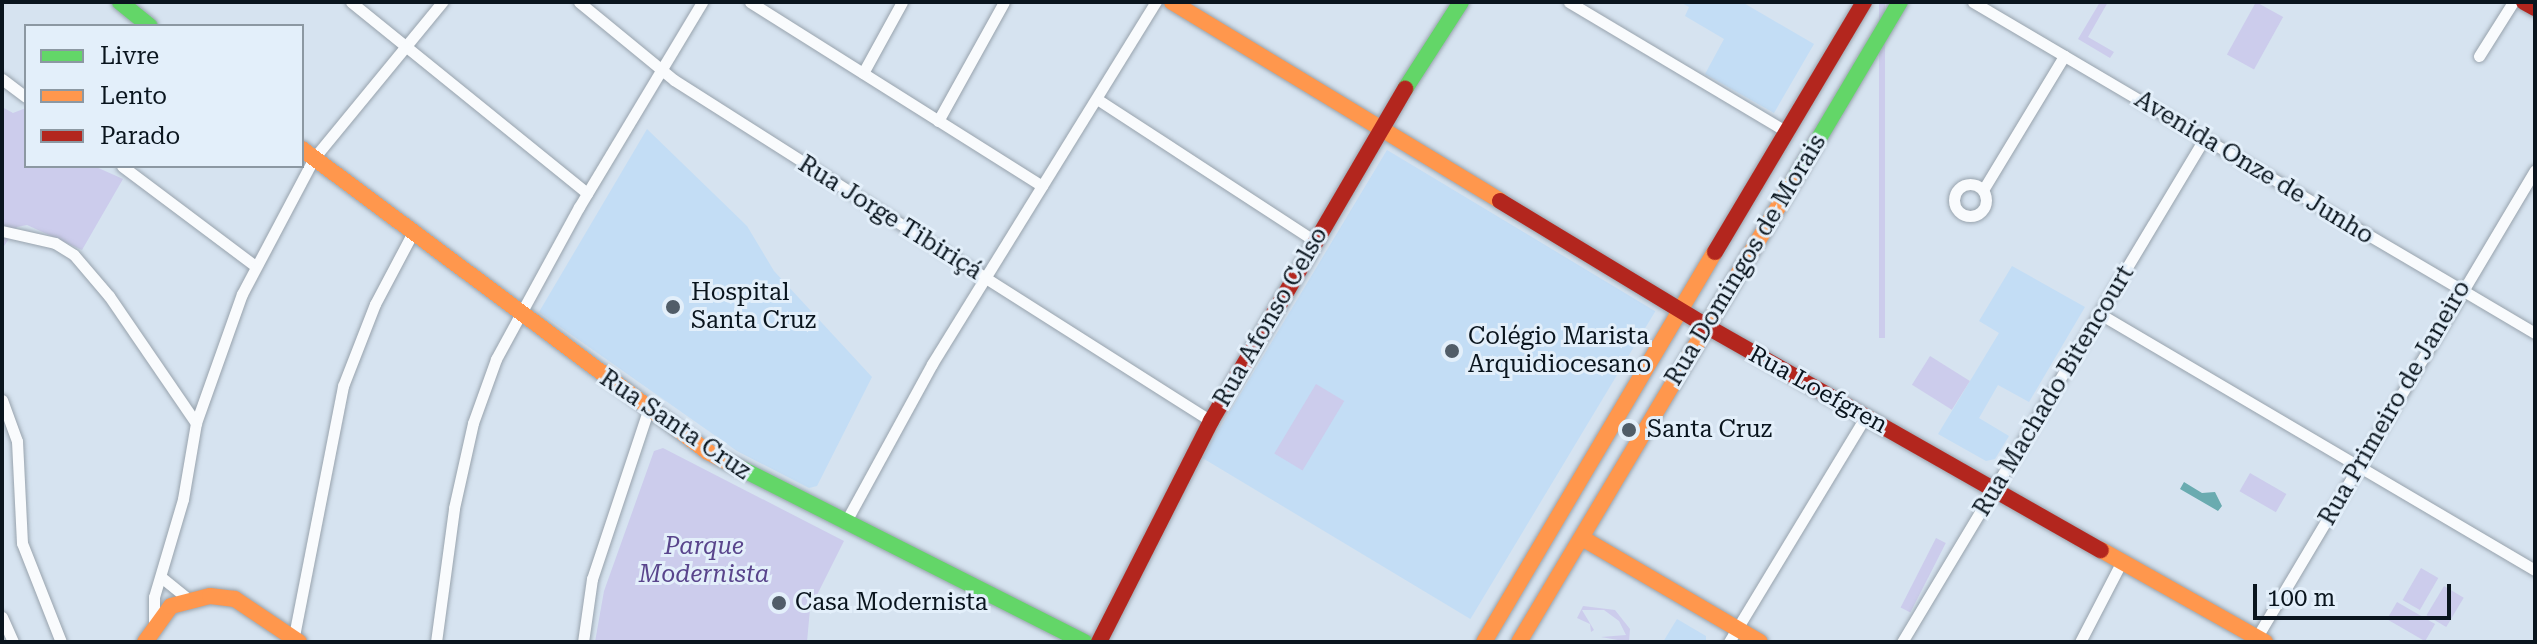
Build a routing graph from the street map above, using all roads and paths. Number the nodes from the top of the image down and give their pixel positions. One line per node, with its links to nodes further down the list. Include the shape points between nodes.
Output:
1 (120, 2): 19 (street)
2 (351, 2): 20 (street)
3 (442, 2): 20 (street)
4 (579, 2): 23 (street, Rua Jorge Tibiriçá)
5 (702, 2): 23 (street)
6 (750, 2): 24 (street)
7 (902, 2): 24 (street)
8 (1004, 2): 28 (street)
9 (1156, 2): 27 (street)
10 (1172, 2): 29 (street, Rua Loefgren)
11 (1461, 2): 29 (street, Rua Afonso Celso)
12 (1569, 2): 30 (street)
13 (1864, 2): 30 (street, Rua Domingos de Morais)
14 (1900, 2): 49 (street, Rua Domingos de Morais)
15 (1973, 2): 21 (street, Avenida Onze de Junho)
16 (2513, 2): 22 (street)
17 (2524, 2): 18 (street)
18 (2535, 8)
19 (148, 24)
20 (406, 47): 32 (street); 39 (street)
21 (2064, 56): 31 (street, Avenida Onze de Junho); 38 (street)
22 (2479, 56)
23 (662, 72): 39 (street); 44 (street, Rua Jorge Tibiriçá)
24 (863, 73): 28 (street)
25 (2, 79): 26 (street)
26 (24, 96)
27 (1097, 99): 36 (street); 42 (street)
28 (938, 121): 36 (street)
29 (1379, 129): 42 (street, Rua Afonso Celso); 46 (street, Rua Loefgren)
30 (1787, 132): 46 (street, Rua Domingos de Morais)
31 (2204, 139): 45 (street, Avenida Onze de Junho); 48 (street, Rua Machado Bitencourt)
32 (308, 153): 41 (street, Rua Santa Cruz)
33 (125, 168): 43 (street)
34 (301, 168): 43 (street)
35 (2535, 170): 37 (street, Rua Primeiro de Janeiro)
36 (1042, 186): 44 (street)
37 (2531, 186): 45 (street, Rua Primeiro de Janeiro)
38 (1983, 190)
39 (587, 193): 47 (street)
40 (2, 231): 55 (street, via 31,242 55,243 74,255 109,296)
41 (412, 234): 47 (street, Rua Santa Cruz); 67 (street, via 375,304 343,386)
42 (1315, 241): 54 (street, Rua Afonso Celso)
43 (255, 266): 55 (street, via 225,332)
44 (985, 279): 54 (street, Rua Jorge Tibiriçá); 58 (street)
45 (2461, 290): 50 (street, Avenida Onze de Junho); 56 (street, Rua Primeiro de Janeiro)
46 (1682, 311): 49 (street, Rua Loefgren); 76 (street, Rua Domingos de Morais)
47 (518, 314): 52 (street, Rua Santa Cruz); 72 (street, via 473,423 454,508)
48 (2100, 314): 56 (street); 57 (street, Rua Machado Bitencourt)
49 (1706, 326): 53 (street, Rua Loefgren); 59 (street, Rua Domingos de Morais)
50 (2535, 333)
51 (2, 400): 70 (street, via 17,441 17,512 25,557)
52 (655, 416): 58 (street, Rua Santa Cruz, via 742,473); 73 (street, via 592,579)
53 (1866, 416): 57 (street, Rua Loefgren); 66 (street)
54 (1211, 421): 75 (street, Rua Afonso Celso)
55 (196, 423): 62 (street, via 183,499)
56 (2358, 467): 61 (street); 68 (street, Rua Primeiro de Janeiro)
57 (1996, 490): 60 (street, Rua Loefgren); 79 (street, Rua Machado Bitencourt)
58 (845, 523): 74 (street, Rua Santa Cruz)
59 (1582, 538): 66 (street); 77 (street, Rua Domingos de Morais)
60 (2122, 561): 68 (street, Rua Loefgren); 80 (street)
61 (2535, 570)
62 (161, 577): 63 (street); 65 (street, via 154,597)
63 (187, 598): 65 (street, via 171,606); 67 (street, via 235,599)
64 (2, 617): 69 (street)
65 (154, 626): 71 (street)
66 (1733, 635): 78 (street)
67 (295, 640)
68 (2258, 640)
69 (13, 642)
70 (61, 642)
71 (145, 642)
72 (436, 642)
73 (583, 642)
74 (1084, 642)
75 (1099, 642)
76 (1484, 642)
77 (1519, 642)
78 (1760, 642)
79 (1902, 642)
80 (2080, 642)

